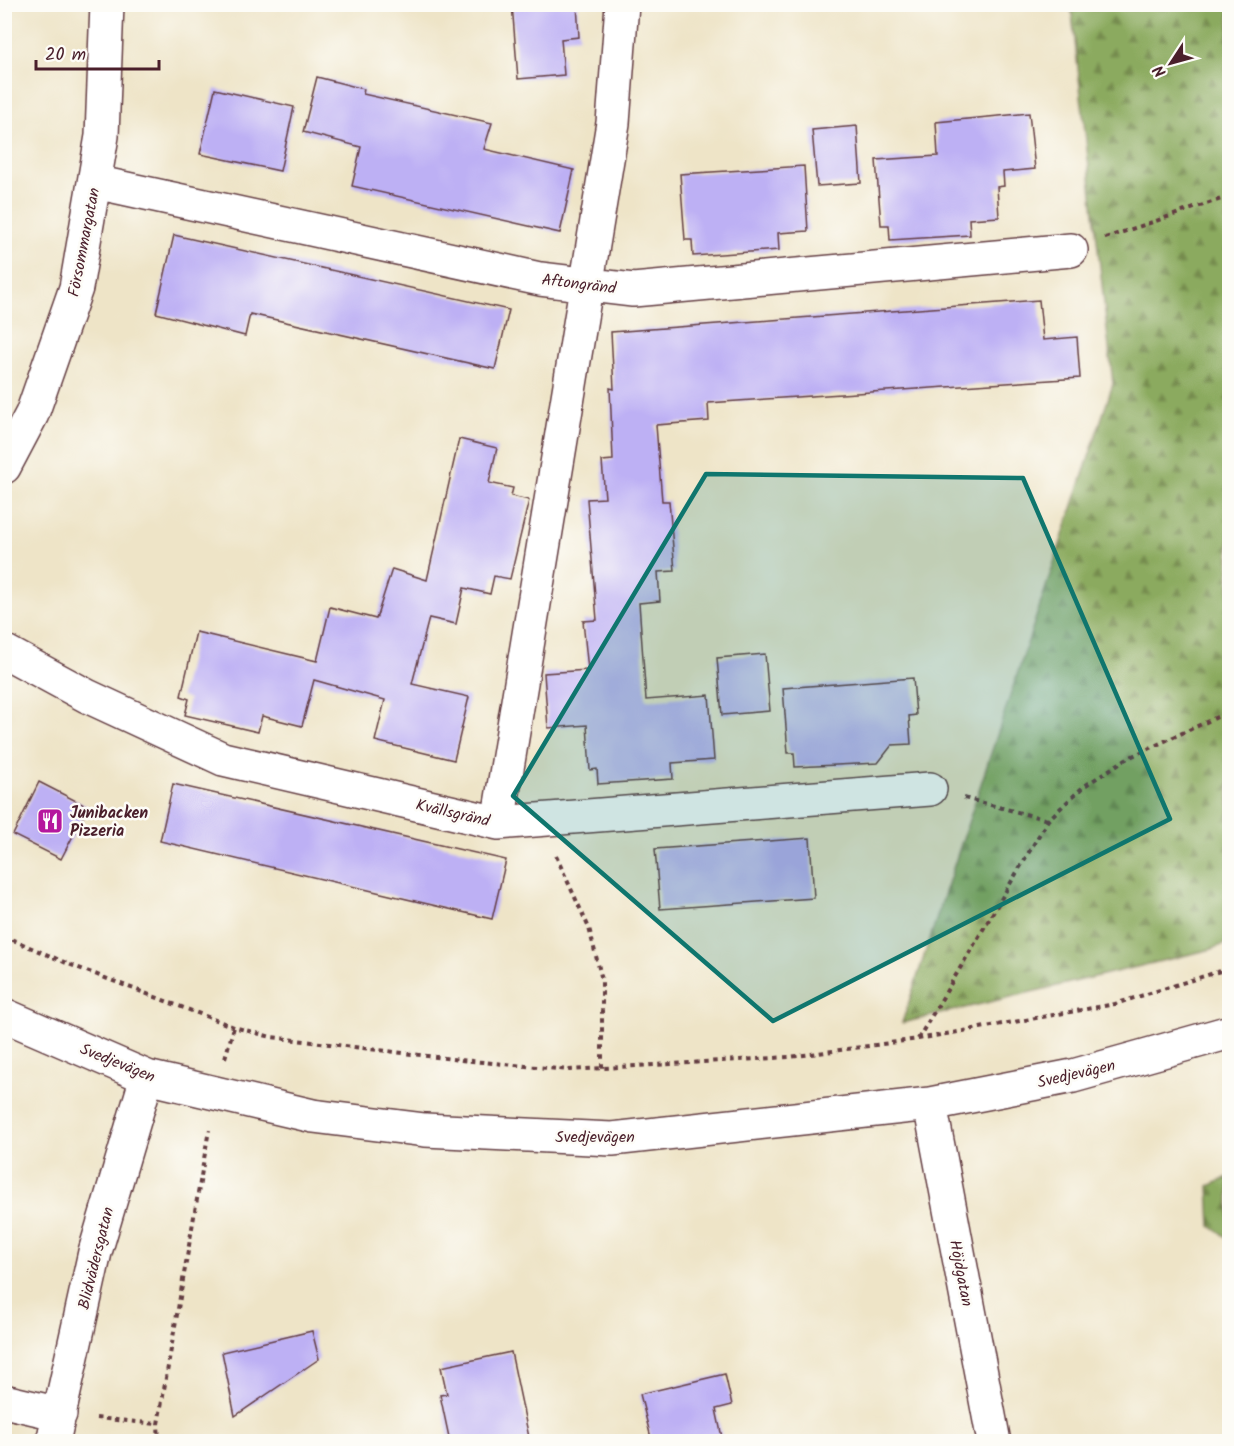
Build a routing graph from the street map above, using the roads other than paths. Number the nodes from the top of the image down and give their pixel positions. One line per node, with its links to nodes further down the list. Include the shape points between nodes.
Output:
1 (107, 4): 3 (street, Försommargatan, via 102,136)
2 (622, 4): 5 (street, via 613,123)
3 (95, 182): 5 (street, Aftongränd, via 540,279); 6 (street, Försommargatan, via 76,288 32,414)
4 (1071, 250): 5 (street, Aftongränd, via 633,290)
5 (587, 285): 9 (street)
6 (4, 467)
7 (4, 651): 9 (street, Kvällsgränd, via 87,696 223,759)
8 (930, 789): 9 (street, Kvällsgränd)
9 (498, 823)
10 (4, 1015): 12 (street, Svedjevägen)
11 (1230, 1032): 13 (street, Svedjevägen, via 1073,1076)
12 (147, 1077): 13 (street, Svedjevägen, via 313,1116 425,1130 612,1139); 15 (street, Blidvädersgatan, via 95,1252)
13 (930, 1104): 16 (street, Höjdgatan)
14 (4, 1401): 15 (street)
15 (57, 1428)
16 (994, 1442)

